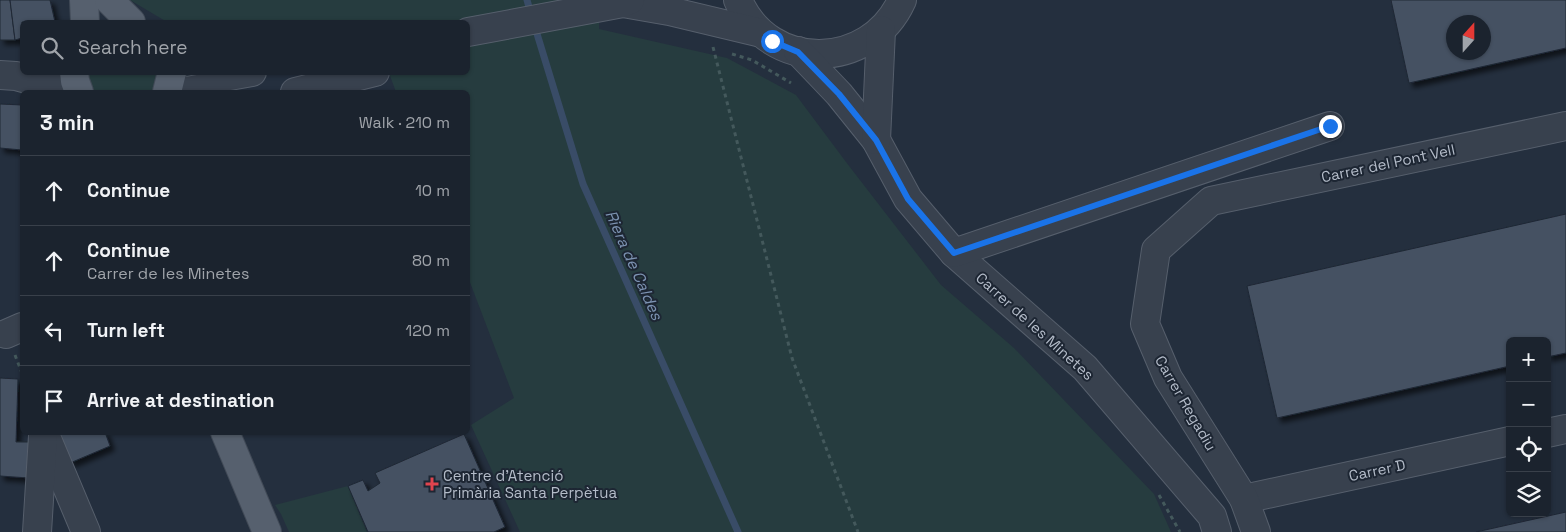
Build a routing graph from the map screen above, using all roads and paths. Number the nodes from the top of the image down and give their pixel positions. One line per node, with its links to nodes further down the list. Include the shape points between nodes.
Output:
1 (84, 0): 6 (main road)
2 (109, 0): 7 (main road)
3 (738, 0): 11 (street, via 750,21)
4 (902, 0): 9 (street)
5 (618, 3): 8 (street); 10 (street)
6 (85, 20)
7 (129, 20)
8 (707, 20): 11 (street); 42 (path, via 792,358)
9 (881, 30): 12 (street, via 869,40 842,52); 29 (street)
10 (470, 32)
11 (762, 33): 12 (street)
12 (798, 52): 29 (street, Carrer de les Minetes, via 839,94)
13 (14, 75): 20 (street)
14 (75, 75): 21 (main road)
15 (171, 75): 22 (main road)
16 (221, 75): 23 (street, via 214,86)
17 (291, 75): 24 (street)
18 (363, 75): 25 (street)
19 (376, 75): 26 (street)
20 (67, 90)
21 (78, 90)
22 (168, 90)
23 (193, 90)
24 (294, 90)
25 (302, 90)
26 (381, 90)
27 (1330, 126): 31 (street)
28 (1566, 126): 30 (street, Carrer del Pont Vell)
29 (876, 140): 31 (street, Carrer de les Minetes, via 908,199)
30 (1211, 201): 38 (street, Carrer Regadiu, via 1156,250 1145,324 1168,378)
31 (954, 253): 43 (street, Carrer de les Minetes, via 1085,368 1212,516)
32 (1566, 429): 33 (street)
33 (1551, 432)
34 (43, 435): 39 (street)
35 (44, 435): 40 (street)
36 (226, 435): 41 (main road)
37 (1506, 442): 38 (street, Carrer D)
38 (1244, 499): 44 (street, Carrer Regadiu)
39 (37, 532)
40 (86, 532)
41 (267, 532)
42 (858, 532)
43 (1216, 532)
44 (1256, 532)

